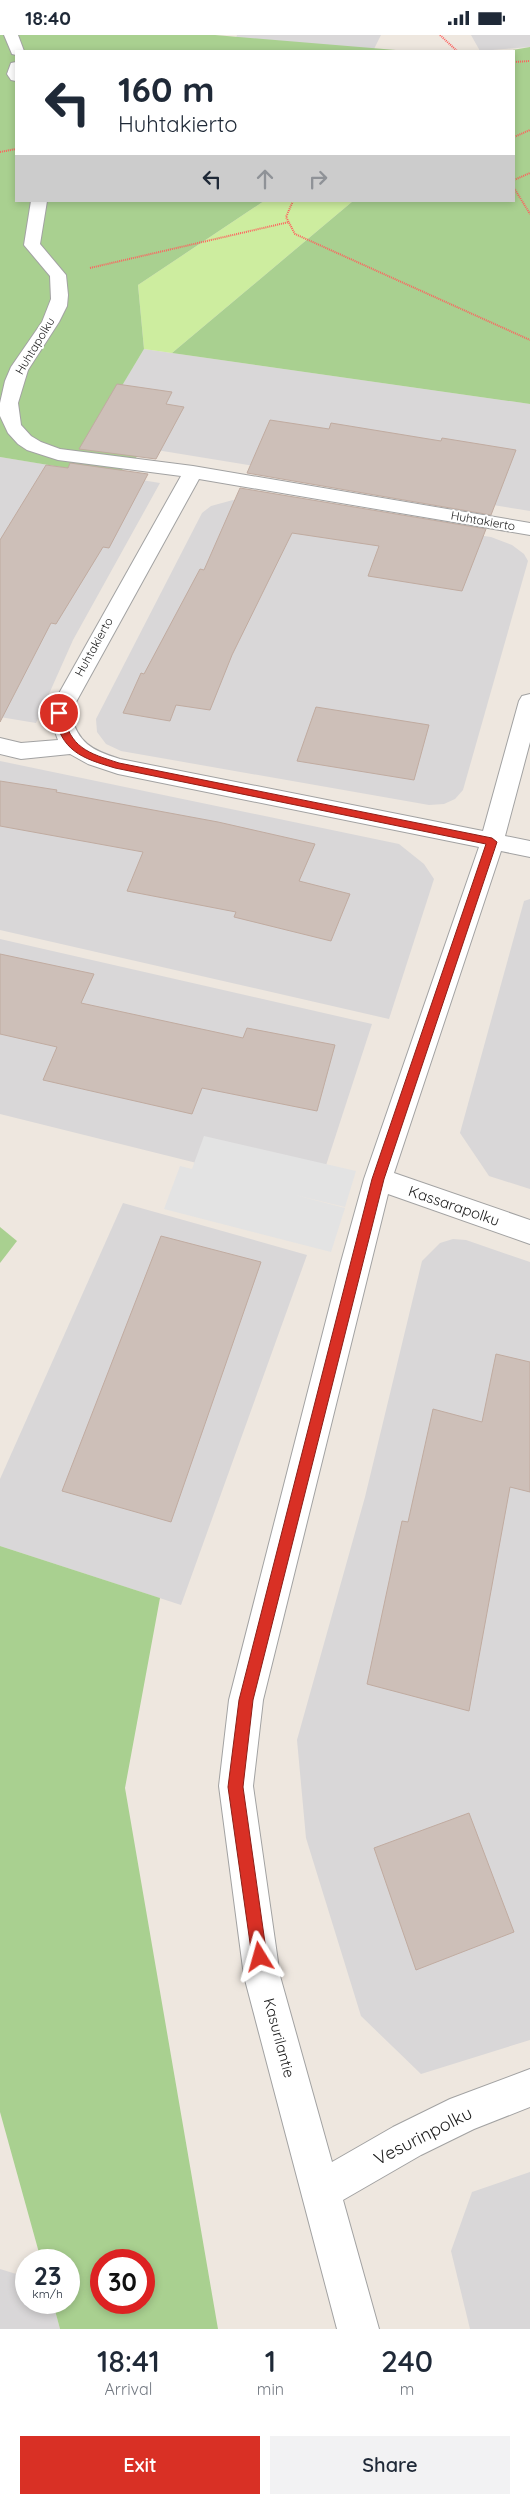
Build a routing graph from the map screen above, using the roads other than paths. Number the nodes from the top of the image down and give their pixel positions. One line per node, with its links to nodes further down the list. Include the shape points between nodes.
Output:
1 (11, 35): 2 (street)
2 (17, 50)
3 (38, 202): 4 (street, Huhtapolku, via 32,245 58,275 58,304 46,330 18,369 7,411 15,432 38,449 58,454)
4 (194, 472): 5 (street, Huhtakierto); 8 (street, Huhtakierto, via 59,713 62,730)
5 (530, 529)
6 (530, 701): 9 (street, Kasurilantie)
7 (0, 746): 8 (street, via 21,751)
8 (72, 746): 9 (street, via 92,758 118,766)
9 (492, 842): 10 (street); 11 (street, Kasurilantie)
10 (530, 849)
11 (378, 1179): 12 (street, Kassarapolku); 14 (street, Kasurilantie, via 246,1700 236,1787 262,1976)
12 (530, 1232)
13 (530, 2087): 14 (street, Vesurinpolku, via 464,2113 407,2141)
14 (320, 2191): 15 (street, Kasurilantie)
15 (358, 2329)

